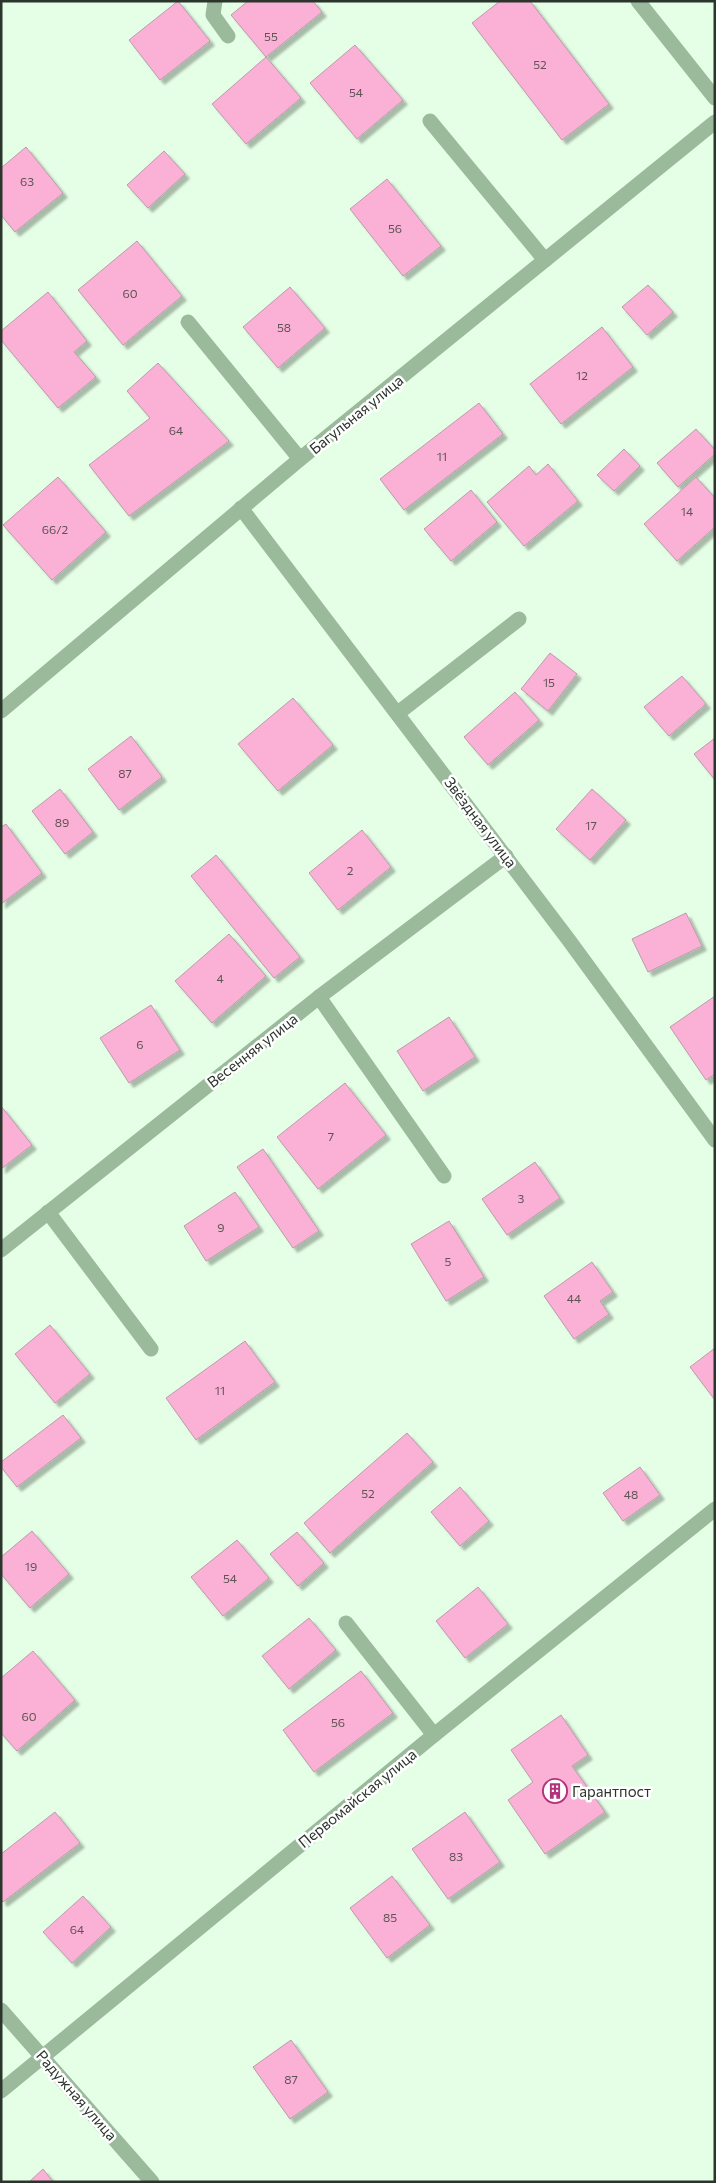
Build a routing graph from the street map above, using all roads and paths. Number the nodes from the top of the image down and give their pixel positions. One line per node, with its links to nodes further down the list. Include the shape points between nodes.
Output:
1 (215, 1): 3 (street, via 213,15)
2 (638, 1): 4 (street)
3 (228, 36)
4 (715, 98)
5 (430, 121): 7 (street)
6 (715, 122): 7 (street, Багульная улица)
7 (545, 260): 9 (street, Багульная улица)
8 (188, 322): 9 (street)
9 (300, 459): 10 (street, Багульная улица)
10 (241, 508): 12 (street, Багульная улица); 13 (street, Звёздная улица)
11 (519, 619): 13 (street)
12 (1, 711)
13 (398, 714): 14 (street, Звёздная улица)
14 (506, 856): 15 (street, Весенняя улица); 16 (street, Звёздная улица)
15 (319, 997): 17 (street); 18 (street, Весенняя улица)
16 (715, 1140)
17 (444, 1176)
18 (48, 1212): 19 (street, Весенняя улица); 20 (street)
19 (1, 1250)
20 (151, 1349)
21 (715, 1509): 23 (street, Первомайская улица)
22 (346, 1623): 23 (street)
23 (434, 1735): 25 (street, Первомайская улица)
24 (1, 2010): 25 (street, Радужная улица)
25 (43, 2056): 26 (street, Первомайская улица); 27 (street, Радужная улица)
26 (1, 2091)
27 (152, 2182)

